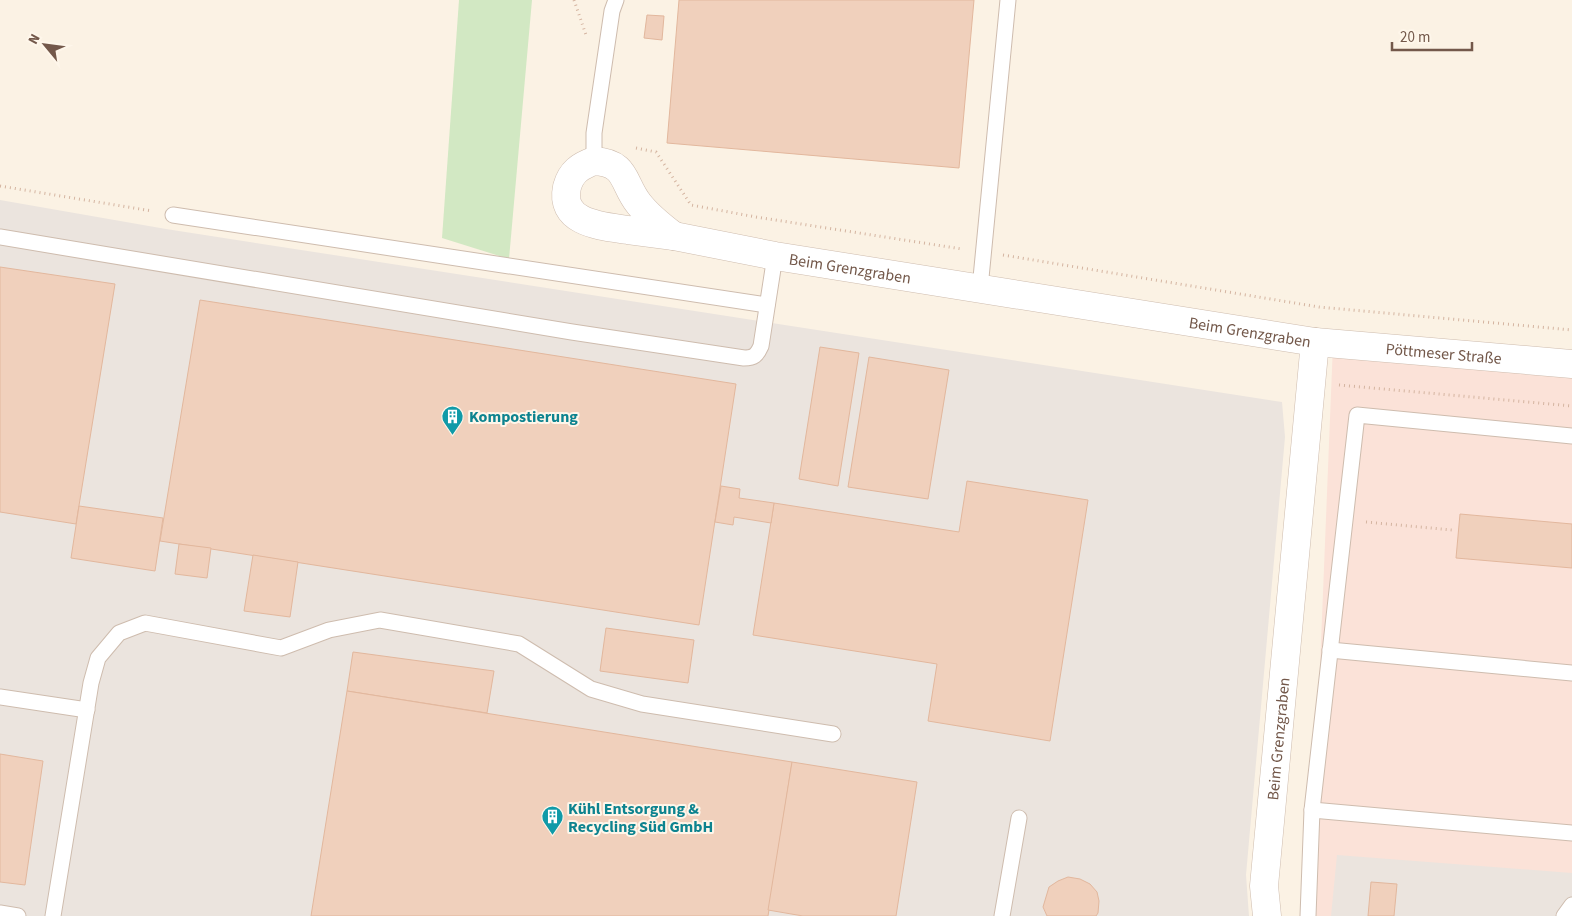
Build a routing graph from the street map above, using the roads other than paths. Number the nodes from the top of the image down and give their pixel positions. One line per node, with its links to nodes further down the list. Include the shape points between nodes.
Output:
1 (616, 0): 3 (lane, via 607,44)
2 (1008, 0): 8 (lane)
3 (594, 150): 5 (street, Beim Grenzgraben, via 622,172 637,203 650,218); 5 (street, Beim Grenzgraben, via 569,180 567,200 578,218 598,226)
4 (173, 215): 9 (lane)
5 (674, 236): 7 (street, Beim Grenzgraben)
6 (0, 237): 9 (lane, via 744,358 752,358 758,353)
7 (775, 256): 8 (street, Beim Grenzgraben); 9 (lane)
8 (980, 288): 10 (street, Beim Grenzgraben)
9 (767, 305)
10 (1315, 342): 11 (street, Pöttmeser Straße); 26 (street, Beim Grenzgraben, via 1264,886)
11 (1572, 364)
12 (1572, 436): 13 (lane, via 1357,415)
13 (1330, 650): 14 (lane); 18 (lane)
14 (1572, 672)
15 (0, 697): 16 (lane)
16 (87, 710): 17 (lane, via 98,658 119,633 145,624 281,648 329,630 380,620 519,644 591,689 642,704); 24 (lane)
17 (833, 734)
18 (1312, 810): 20 (lane); 27 (lane)
19 (1019, 818): 25 (lane)
20 (1572, 833)
21 (1572, 905): 28 (lane)
22 (0, 913): 23 (lane)
23 (18, 916)
24 (53, 916)
25 (1002, 916)
26 (1267, 916)
27 (1308, 916)
28 (1564, 916)

